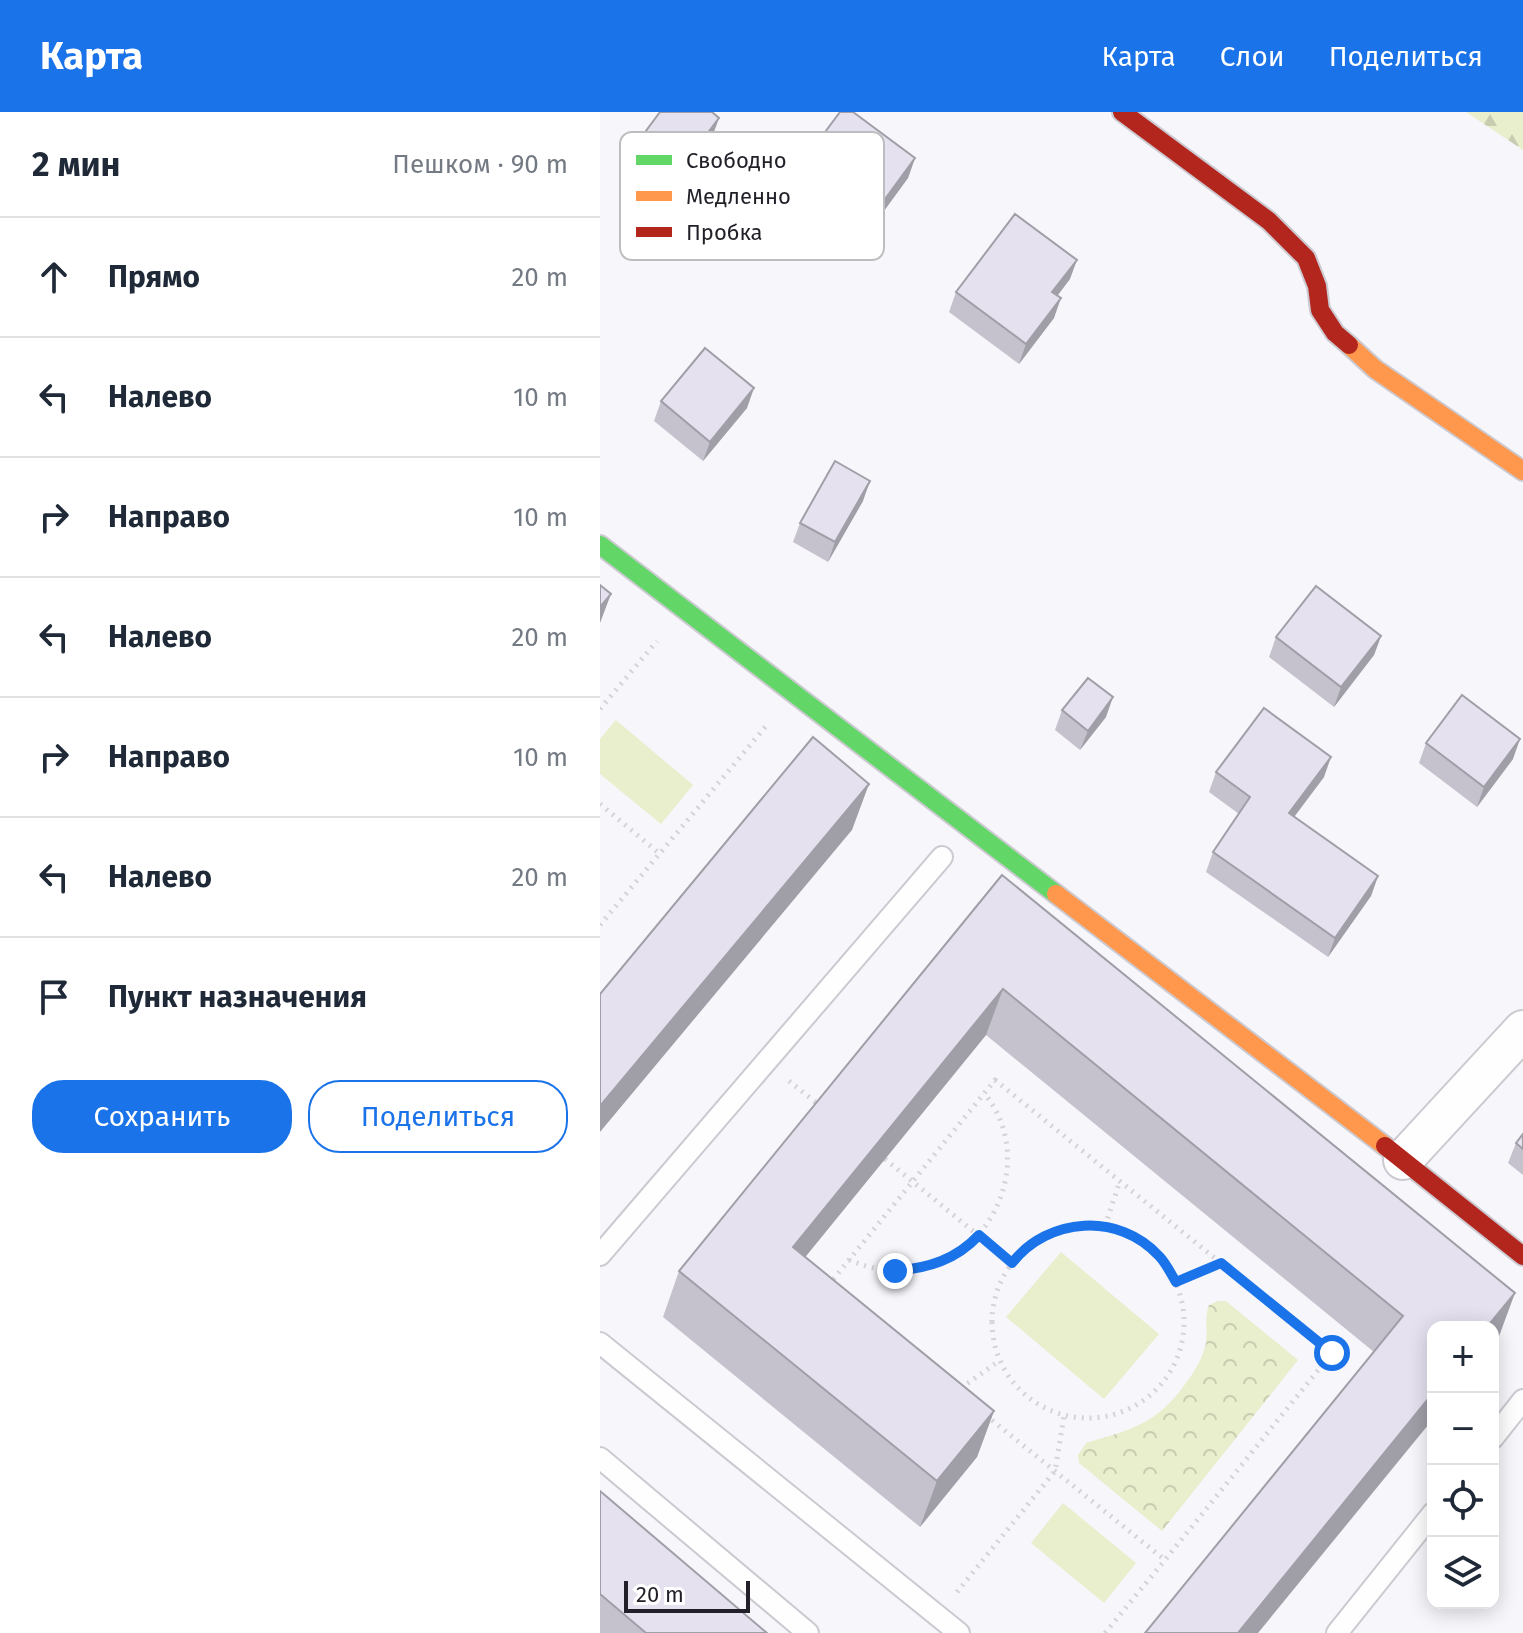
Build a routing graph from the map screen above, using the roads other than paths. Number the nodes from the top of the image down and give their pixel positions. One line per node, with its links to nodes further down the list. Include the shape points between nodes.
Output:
1 (1122, 112): 2 (street, via 1269,221 1306,258 1320,310 1335,333 1375,369)
2 (1523, 471)
3 (600, 545): 6 (street)
4 (942, 857): 7 (lane)
5 (1523, 1030): 6 (street)
6 (1403, 1160): 8 (street)
7 (600, 1255)
8 (1523, 1256)
9 (600, 1343): 15 (lane)
10 (1523, 1400): 11 (lane)
11 (1499, 1430)
12 (600, 1458): 14 (lane)
13 (1427, 1520): 16 (lane)
14 (808, 1633)
15 (959, 1633)
16 (1337, 1633)

